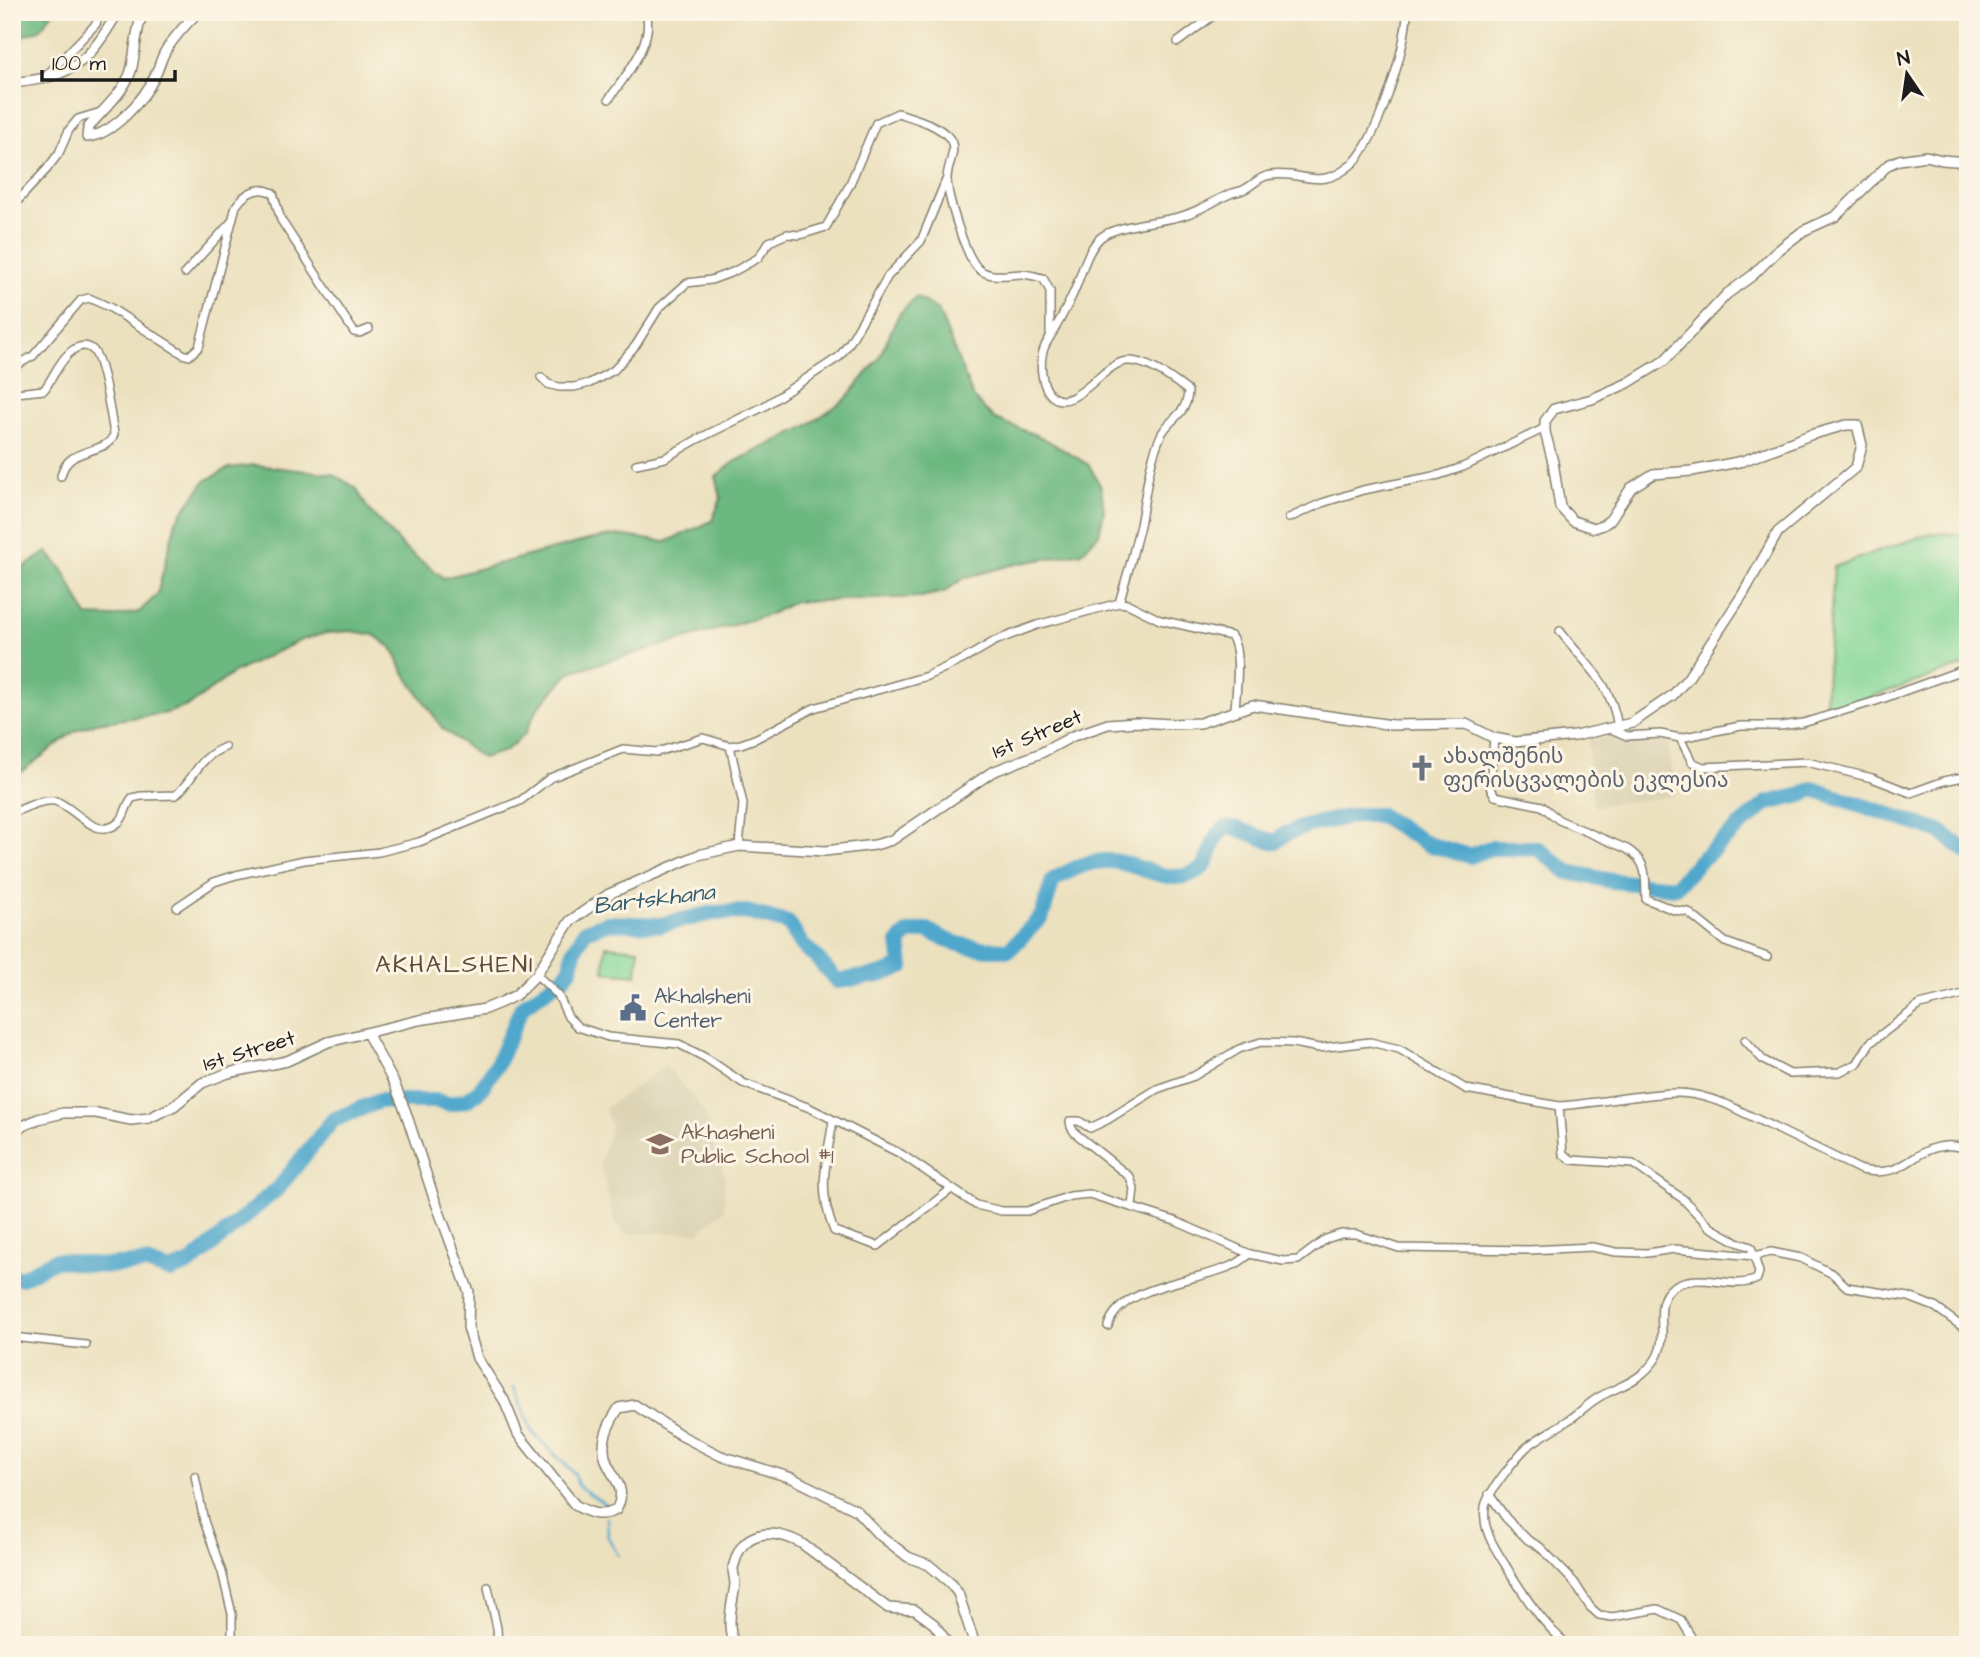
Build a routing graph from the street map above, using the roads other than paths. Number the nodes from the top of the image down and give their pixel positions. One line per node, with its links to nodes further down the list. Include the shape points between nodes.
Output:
1 (100, 12): 9 (street, via 96,24)
2 (118, 12): 9 (street, via 104,39 80,64)
3 (144, 12): 12 (street, via 131,72)
4 (198, 12): 12 (street, via 165,52 144,94 123,117 87,137)
5 (646, 12): 11 (street, via 644,43)
6 (1218, 12): 8 (street)
7 (1407, 12): 19 (street, via 1390,92 1354,162 1341,172 1312,181 1272,175 1258,178 1245,189 1183,216 1102,236)
8 (1178, 41)
9 (46, 76): 10 (street)
10 (12, 83)
11 (609, 99)
12 (101, 111): 15 (street, via 78,119 47,169)
13 (1968, 162): 23 (street, via 1926,156 1888,165 1836,216 1802,231 1776,252 1721,300 1664,360 1628,383 1554,409)
14 (947, 180): 19 (street, via 968,255 980,271 1043,278 1050,291); 21 (street, via 953,142 944,132 898,113 889,116 876,123 825,227 814,233 787,234 769,242 758,258 733,272 687,283 659,308 614,370 590,383 559,387); 24 (street, via 921,242 888,276 839,357 763,407 665,458)
15 (12, 207)
16 (235, 217): 17 (street); 18 (street, via 236,206 251,191 273,193 281,220 354,332); 20 (street, via 195,353 183,354 89,298 81,300 33,356)
17 (185, 273)
18 (369, 329)
19 (1050, 337): 27 (street, via 1042,364 1045,386 1059,400 1081,393 1117,363 1129,360 1169,376 1188,391 1188,402 1162,432 1152,460)
20 (12, 368)
21 (541, 377)
22 (12, 390): 25 (street, via 44,390 75,349 89,347 95,352 114,434 109,442 72,457)
23 (1545, 428): 26 (street, via 1463,467 1363,490); 31 (street, 1st Street, via 1560,507 1573,521 1594,528 1610,520 1632,488 1653,474 1743,461 1846,425 1857,425 1860,436 1856,467 1778,532 1688,678 1650,713)
24 (636, 464)
25 (61, 476)
26 (1289, 518)
27 (1119, 603): 30 (street, via 1160,620 1231,636 1237,655); 34 (street, via 995,640 926,676 814,708 757,738)
28 (1560, 631): 31 (street, via 1608,690 1615,710)
29 (1968, 668): 33 (street, via 1802,723 1741,726)
30 (1235, 710): 32 (street, 1st Street, via 1253,705 1392,725 1466,724); 38 (street, 1st Street, via 1200,723 1108,724 1073,736 992,772 892,840 875,845 825,851)
31 (1614, 728): 32 (street, 1st Street, via 1515,742); 33 (street, via 1627,737 1660,734)
32 (1494, 738): 40 (street, via 1490,787 1495,796 1542,806 1559,820 1627,849 1645,866 1646,899 1688,912 1725,942)
33 (1680, 738): 36 (street, via 1692,762 1703,767 1807,762 1912,793)
34 (730, 746): 38 (street, via 743,804); 39 (street, via 703,738 657,752 623,749 550,778 520,801 419,842 236,875 214,882)
35 (225, 747): 37 (street, via 203,760 176,795 132,798 113,825 86,823 57,802)
36 (1968, 776)
37 (12, 813)
38 (739, 846): 41 (street, 1st Street, via 698,855 609,894 570,921)
39 (177, 906)
40 (1767, 957)
41 (538, 976): 43 (street, 1st Street, via 516,995 485,1009); 46 (street, via 553,989 578,1027 601,1035 679,1044 743,1083)
42 (1968, 993): 44 (street, via 1920,1004 1870,1043 1857,1064 1839,1072 1790,1074 1763,1060)
43 (367, 1032): 47 (street, 1st Street, via 328,1042 287,1061 202,1083 174,1106 149,1118 64,1113); 64 (street, via 405,1110 469,1292 468,1326 477,1358 504,1400 518,1434 575,1505 599,1515 616,1510 621,1486 604,1450 619,1408 635,1405 721,1456 792,1478 856,1510 908,1557 929,1565 950,1582)
44 (1745, 1040)
45 (1559, 1106): 48 (street, via 1675,1093 1706,1097 1877,1174 1939,1147); 50 (street, via 1466,1089 1387,1045 1370,1042 1319,1048 1261,1042 1157,1089 1090,1128 1070,1121 1075,1133 1130,1177); 52 (street, via 1563,1154 1572,1160 1633,1164 1683,1199 1710,1227 1751,1247)
46 (833, 1121): 49 (street, via 926,1169); 49 (street, via 823,1190 834,1231 878,1246)
47 (12, 1131)
48 (1968, 1149)
49 (950, 1190): 50 (street, via 976,1205 1002,1211 1027,1211 1089,1194)
50 (1132, 1206): 51 (street)
51 (1250, 1254): 52 (street, via 1298,1260 1326,1239 1356,1234 1399,1248 1592,1247 1616,1252 1674,1249); 53 (street, via 1233,1266 1142,1293 1111,1317)
52 (1754, 1256): 54 (street, via 1771,1252 1801,1258 1833,1274 1847,1287 1909,1297 1936,1307); 58 (street, via 1759,1272 1752,1282 1700,1281 1673,1287 1665,1296 1659,1354 1643,1374 1601,1396 1525,1449)
53 (1108, 1326)
54 (1968, 1331)
55 (12, 1337): 56 (street)
56 (86, 1345)
57 (195, 1476): 60 (street, via 232,1614)
58 (1489, 1494): 65 (street, via 1484,1523 1490,1541 1521,1593); 66 (street, via 1506,1518 1566,1573 1599,1615 1658,1609 1681,1620)
59 (488, 1587): 61 (street)
60 (234, 1645)
61 (498, 1645)
62 (734, 1645): 63 (street, via 728,1619 740,1545 752,1537 773,1534 801,1543 888,1608 915,1610 934,1624)
63 (949, 1645)
64 (975, 1645)
65 (1568, 1645)
66 (1696, 1645)

